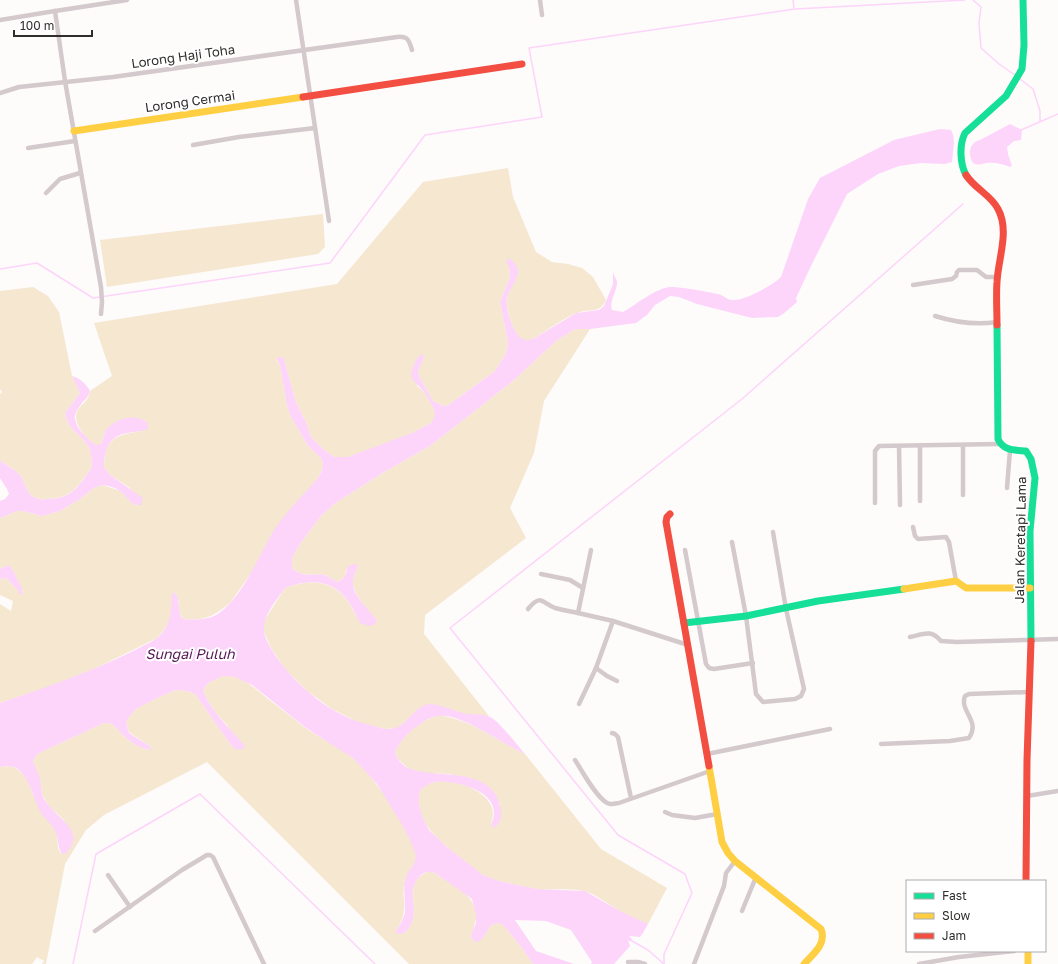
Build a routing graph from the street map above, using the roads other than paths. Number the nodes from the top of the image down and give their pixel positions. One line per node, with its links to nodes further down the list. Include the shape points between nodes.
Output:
1 (127, 0): 5 (street)
2 (296, 0): 8 (street)
3 (540, 0): 6 (street)
4 (1023, 0): 22 (street, via 1022,69 1006,96 967,130 962,142 964,172 994,202 1002,218 1004,238)
5 (55, 11): 7 (street); 11 (street)
6 (542, 15)
7 (0, 20)
8 (303, 49): 9 (street, Lorong Haji Toha, via 403,36 410,42); 11 (street, Lorong Haji Toha, via 114,77); 13 (street)
9 (412, 50)
10 (522, 64): 13 (street, Lorong Cermai)
11 (65, 81): 12 (street, Lorong Haji Toha, via 19,87); 15 (street)
12 (0, 93)
13 (310, 96): 14 (street); 15 (street, Lorong Cermai)
14 (315, 128): 17 (street); 21 (street)
15 (74, 131): 16 (street)
16 (75, 141): 18 (street); 19 (street)
17 (193, 145)
18 (28, 148)
19 (80, 173): 20 (street, via 60,179); 24 (street, via 101,287)
20 (46, 193)
21 (329, 221)
22 (997, 277): 23 (street, via 986,276 977,270 959,270 952,279); 26 (street)
23 (912, 285)
24 (101, 314)
25 (935, 316): 26 (street, via 984,324)
26 (997, 322): 27 (street)
27 (999, 444): 28 (street); 31 (street, Jalan Keretapi Lama)
28 (963, 445): 30 (street); 33 (street)
29 (899, 446): 30 (street); 35 (street, via 879,446 875,451); 36 (street)
30 (920, 446): 34 (street)
31 (1010, 450): 32 (street); 46 (street, Jalan Keretapi Lama, via 1026,451 1034,474 1030,520)
32 (1007, 488)
33 (963, 495)
34 (920, 501)
35 (875, 503)
36 (900, 505)
37 (670, 514): 53 (street, via 666,522)
38 (913, 527): 44 (street, via 918,539 946,537)
39 (774, 532): 47 (street)
40 (732, 542): 50 (street)
41 (591, 550): 45 (street)
42 (685, 550): 52 (street)
43 (541, 574): 45 (street, via 570,580)
44 (956, 581): 46 (street, via 966,588); 47 (street, via 818,601)
45 (583, 588): 49 (street)
46 (1030, 588): 55 (street, Jalan Keretapi Lama)
47 (786, 609): 50 (street); 58 (street, via 804,689 801,696 795,699 763,702 756,694)
48 (528, 610): 49 (street, via 532,604 545,601 554,608)
49 (578, 613): 51 (street)
50 (746, 616): 52 (street); 58 (street)
51 (614, 621): 57 (street); 59 (street)
52 (699, 622): 53 (street); 58 (street, via 706,664 709,668)
53 (684, 623): 57 (street)
54 (910, 637): 55 (street, via 929,633 941,642)
55 (1031, 638): 56 (street); 61 (street, Jalan Keretapi Lama)
56 (1058, 639)
57 (688, 644): 66 (street)
58 (753, 663)
59 (596, 668): 60 (street); 62 (street)
60 (617, 681)
61 (1029, 692): 65 (street, via 965,696 964,705 973,730 969,738 944,742); 70 (street, Jalan Keretapi Lama)
62 (579, 704)
63 (830, 729): 66 (street)
64 (612, 733): 71 (street, via 618,737)
65 (881, 744)
66 (707, 754): 68 (street)
67 (575, 760): 71 (street, via 604,801 609,804)
68 (710, 771): 71 (street); 73 (street)
69 (1058, 791): 70 (street)
70 (1027, 796): 77 (street, Jalan Keretapi Lama)
71 (631, 798)
72 (665, 812): 73 (street, via 695,818)
73 (717, 814): 74 (street, via 722,842 728,853)
74 (736, 860): 76 (street); 86 (street, via 726,873 724,886)
75 (108, 875): 78 (street)
76 (756, 877): 79 (street); 87 (street, via 823,932 823,942)
77 (1026, 880)
78 (130, 908): 80 (street); 84 (street, via 182,870 210,855)
79 (742, 911)
80 (95, 931)
81 (1005, 952): 88 (street)
82 (1028, 952): 89 (street)
83 (628, 962): 85 (street)
84 (264, 964)
85 (645, 964)
86 (694, 964)
87 (804, 964)
88 (919, 964)
89 (1028, 964)

